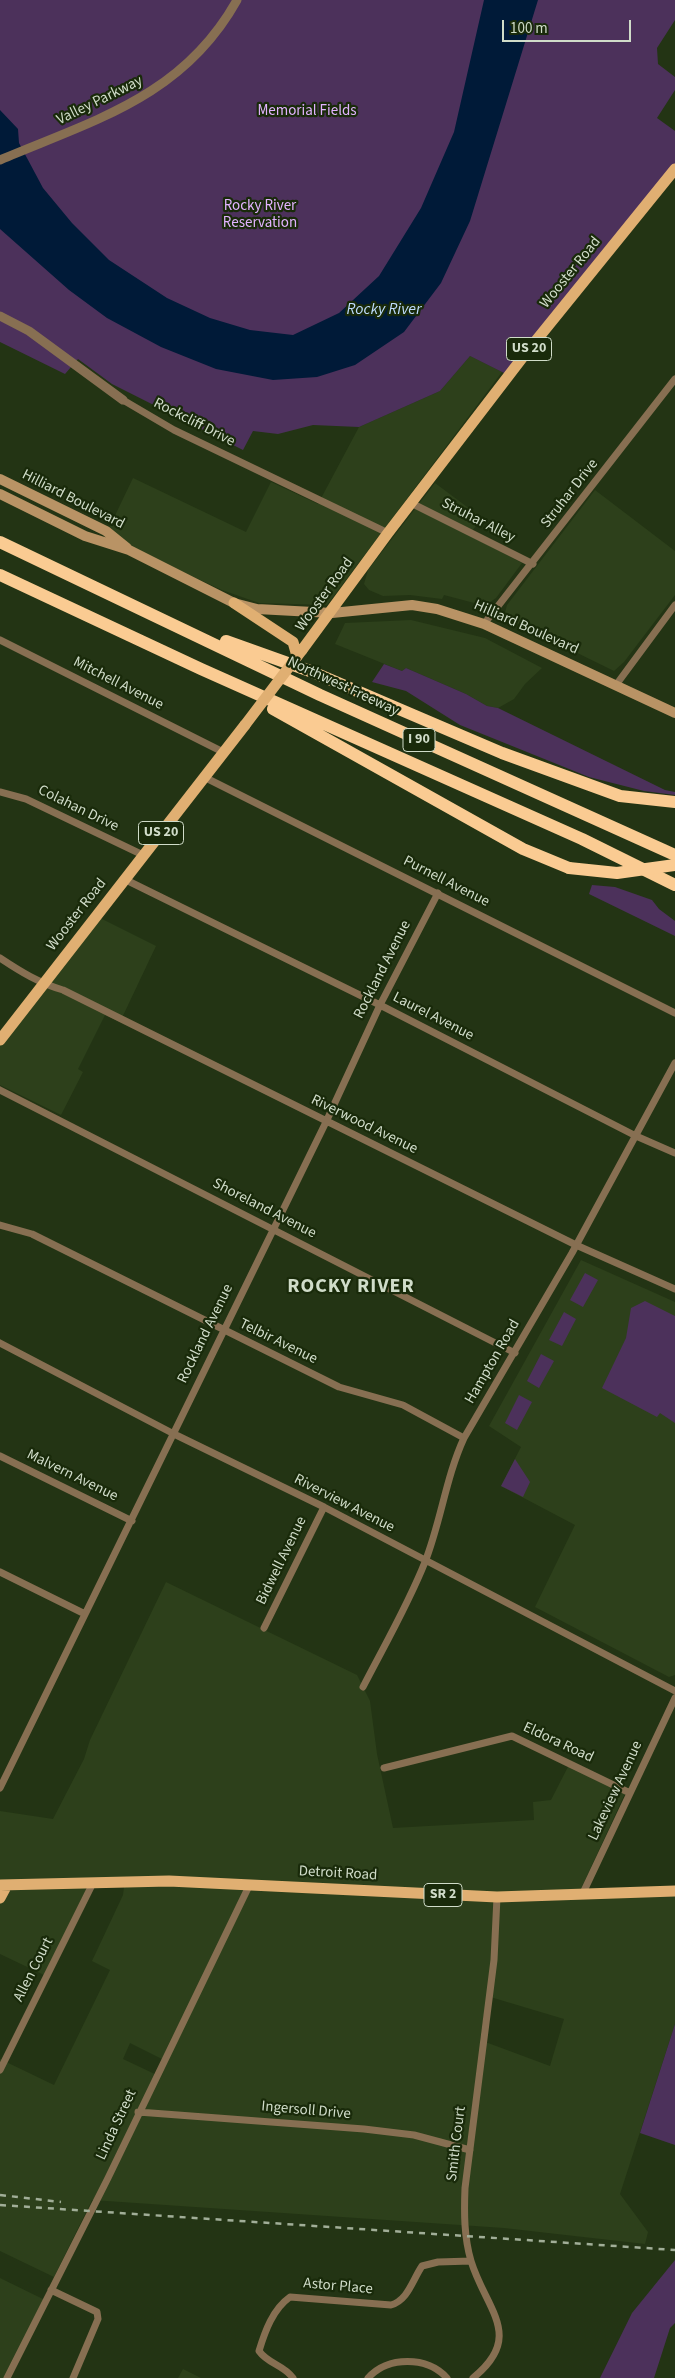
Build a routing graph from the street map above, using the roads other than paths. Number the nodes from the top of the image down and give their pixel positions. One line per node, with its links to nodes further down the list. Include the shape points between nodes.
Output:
1 (237, 0): 2 (street, Valley Parkway, via 201,49 168,80 136,102)
2 (0, 160)
3 (675, 169): 9 (main road, Wooster Road / US 20, via 526,353)
4 (0, 316): 6 (street, Rockcliff Drive, via 29,330)
5 (675, 379): 13 (street, Struhar Drive)
6 (123, 400): 10 (street, Rockcliff Drive, via 174,430)
7 (0, 479): 12 (main road, Hilliard Boulevard, via 106,532)
8 (0, 494): 12 (main road, Hilliard Boulevard, via 86,536)
9 (411, 503): 10 (main road, Wooster Road / US 20); 13 (street, Struhar Alley)
10 (388, 533): 17 (main road, Wooster Road / US 20)
11 (0, 542): 18 (highway, Northwest Freeway / I 90)
12 (129, 550): 15 (main road, Hilliard Boulevard)
13 (533, 564): 19 (street, Struhar Drive)
14 (0, 575): 22 (highway, I 90)
15 (234, 603): 17 (main road, Hilliard Boulevard, via 257,609); 21 (main road)
16 (675, 605): 23 (street)
17 (332, 613): 19 (main road, Hilliard Boulevard, via 412,605 437,609); 21 (main road, Wooster Road / US 20)
18 (165, 620): 28 (highway, via 310,671 502,753 620,796); 30 (highway, Northwest Freeway / I 90, via 320,695)
19 (484, 624): 23 (main road, Hilliard Boulevard)
20 (0, 640): 25 (street, Mitchell Avenue)
21 (298, 650): 25 (main road, Wooster Road / US 20, bridge)
22 (201, 669): 31 (highway, bridge, via 523,849 569,868 617,873); 33 (highway, I 90, via 582,839)
23 (616, 685): 24 (main road, Hilliard Boulevard)
24 (675, 713)
25 (223, 752): 26 (main road, Wooster Road / US 20)
26 (204, 776): 29 (main road, Wooster Road / US 20); 34 (street, Purnell Avenue)
27 (0, 792): 29 (street, Colahan Drive, via 26,798)
28 (675, 802)
29 (143, 855): 32 (main road, Wooster Road / US 20)
30 (675, 855)
31 (675, 865)
32 (124, 879): 36 (main road, Wooster Road / US 20); 37 (street, Laurel Avenue)
33 (675, 885)
34 (438, 893): 37 (street, Rockland Avenue); 38 (street, Purnell Avenue)
35 (0, 958): 36 (street, Riverwood Avenue)
36 (42, 984): 39 (main road, Wooster Road / US 20); 42 (street, Riverwood Avenue, via 63,990)
37 (380, 1005): 42 (street, Rockland Avenue); 43 (street, Laurel Avenue)
38 (675, 1013)
39 (0, 1040)
40 (675, 1063): 43 (street, Hampton Road)
41 (0, 1090): 46 (street, Shoreland Avenue)
42 (326, 1122): 46 (street, Rockland Avenue); 47 (street, Riverwood Avenue)
43 (636, 1136): 44 (street, Laurel Avenue); 47 (street, Hampton Road)
44 (675, 1153)
45 (0, 1225): 49 (street, Telbir Avenue, via 32,1234)
46 (273, 1229): 49 (street, Rockland Avenue); 51 (street, Shoreland Avenue)
47 (576, 1245): 48 (street, Riverwood Avenue); 51 (street, Hampton Road)
48 (675, 1289)
49 (224, 1330): 52 (street, Rockland Avenue); 53 (street, Telbir Avenue, via 339,1387 403,1404)
50 (0, 1343): 52 (street, Riverview Avenue)
51 (515, 1353): 53 (street, Hampton Road)
52 (174, 1434): 55 (street, Riverview Avenue); 56 (street, Rockland Avenue)
53 (464, 1438): 57 (street, Hampton Road, via 452,1463 445,1499)
54 (0, 1456): 56 (street, Malvern Avenue)
55 (324, 1507): 57 (street, Riverview Avenue); 60 (street, Bidwell Avenue)
56 (132, 1521): 59 (street, Rockland Avenue)
57 (425, 1562): 61 (street, Hampton Road); 62 (street, Riverview Avenue)
58 (0, 1572): 59 (street)
59 (85, 1614): 65 (street, Rockland Avenue)
60 (264, 1628)
61 (363, 1687)
62 (675, 1691)
63 (675, 1698): 66 (street, Lakeview Avenue)
64 (384, 1768): 66 (street, Eldora Road, via 512,1736)
65 (0, 1788)
66 (630, 1793): 71 (street, Lakeview Avenue)
67 (93, 1883): 68 (main road, Detroit Road / SR 2); 69 (main road, Detroit Road / SR 2); 74 (street, Allen Court)
68 (250, 1884): 72 (main road, Detroit Road / SR 2); 75 (street, Linda Street)
69 (4, 1885): 73 (main road, SR 2)
70 (675, 1891): 71 (main road, Detroit Road / SR 2)
71 (582, 1895): 72 (main road, Detroit Road / SR 2)
72 (498, 1897): 76 (street, Smith Court, via 494,1960)
73 (0, 1898)
74 (0, 2070)
75 (138, 2112): 76 (street, Ingersoll Drive, via 364,2129 414,2136); 78 (street, Linda Street)
76 (470, 2150): 77 (street, Smith Court, via 464,2225)
77 (471, 2261): 81 (street, Astor Place, via 422,2266 406,2297 391,2306 290,2297 281,2304 265,2332 259,2351 264,2358 288,2370); 84 (street, Smith Court, via 500,2333 500,2344 494,2358)
78 (50, 2290): 79 (street, Linda Street); 80 (street, via 96,2312 98,2320)
79 (7, 2378)
80 (73, 2378)
81 (293, 2378)
82 (368, 2378): 83 (street, via 374,2371 396,2362 417,2361 432,2366)
83 (447, 2378)
84 (474, 2378)

